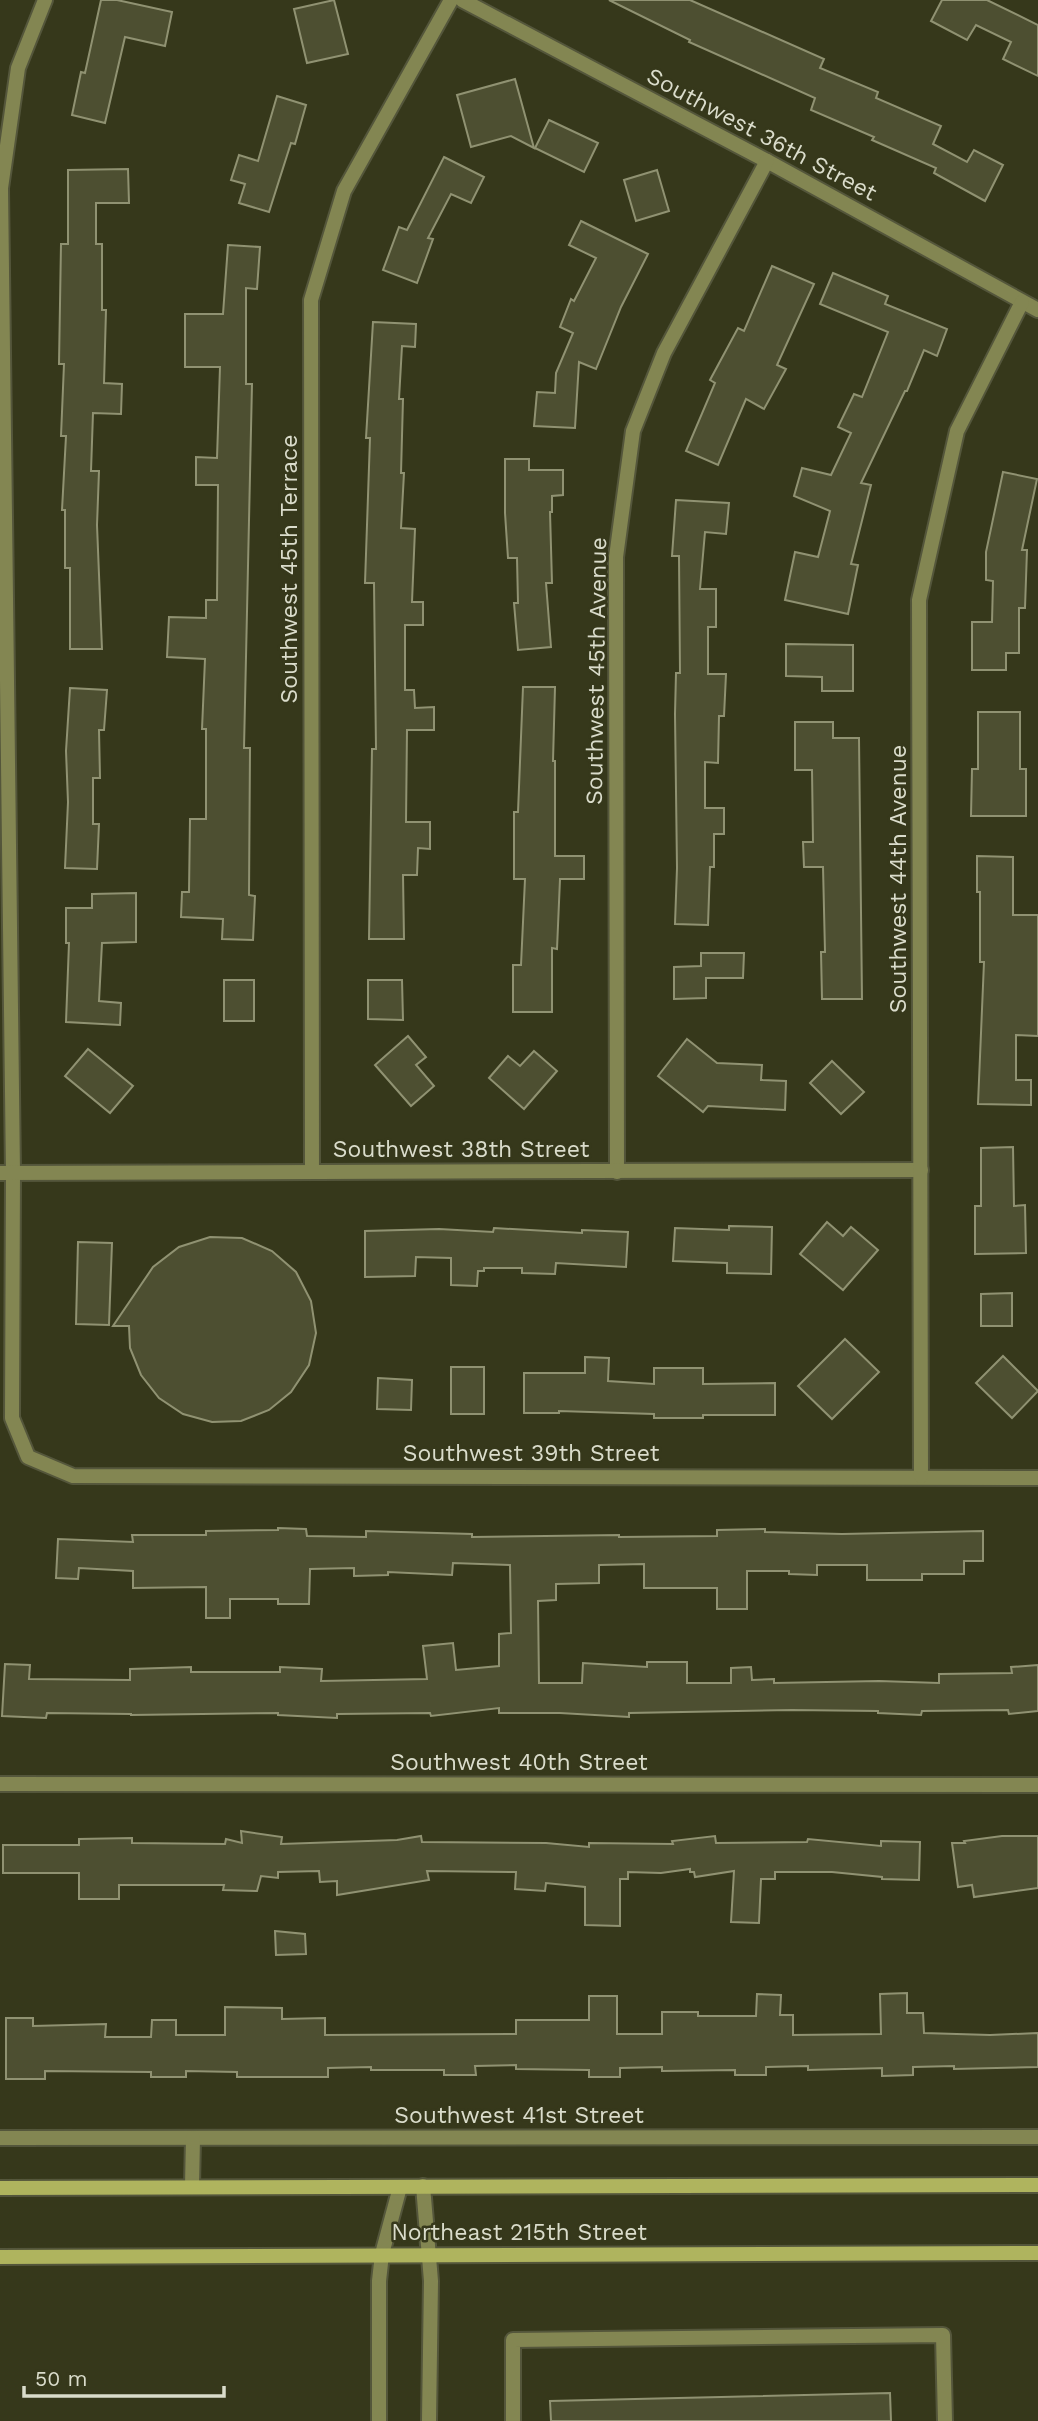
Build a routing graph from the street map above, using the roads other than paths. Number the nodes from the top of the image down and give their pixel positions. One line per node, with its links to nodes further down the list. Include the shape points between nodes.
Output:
1 (45, 0): 10 (street, via 18,68 1,188)
2 (451, 0): 8 (street, Southwest 45th Terrace, via 344,191 311,300)
3 (462, 0): 4 (street, Southwest 36th Street)
4 (767, 161): 5 (street, Southwest 36th Street); 9 (street, Southwest 45th Avenue, via 664,353 633,431 616,557)
5 (1022, 302): 6 (street, Southwest 36th Street); 7 (street, Southwest 44th Avenue, via 957,431 919,600)
6 (1038, 310)
7 (921, 1170): 9 (street, Southwest 38th Street); 11 (street, Southwest 44th Avenue)
8 (312, 1171): 9 (street, Southwest 38th Street); 10 (street, Southwest 38th Street)
9 (617, 1172)
10 (6, 1173): 11 (street, Southwest 39th Street, via 12,1418 28,1457 73,1476)
11 (921, 1476): 12 (street, Southwest 39th Street)
12 (1038, 1478)
13 (0, 1784): 14 (street, Southwest 40th Street)
14 (1038, 1785)
15 (1038, 2137): 17 (street, Southwest 41st Street)
16 (0, 2138): 17 (street, Southwest 41st Street)
17 (193, 2138): 19 (street)
18 (1038, 2185): 20 (street, Northeast 215th Street)
19 (192, 2186): 21 (street, Northeast 215th Street); 22 (street, Northeast 215th Street)
20 (423, 2186): 21 (street, Northeast 215th Street); 25 (street)
21 (400, 2187): 24 (street)
22 (0, 2188)
23 (1038, 2253): 25 (street, Northeast 215th Street)
24 (382, 2254): 25 (street, Northeast 215th Street); 26 (street, Northeast 215th Street); 27 (street)
25 (430, 2255): 28 (street)
26 (0, 2257)
27 (379, 2421)
28 (429, 2421)
29 (513, 2421): 30 (street, via 513,2340 943,2335)
30 (944, 2421)

